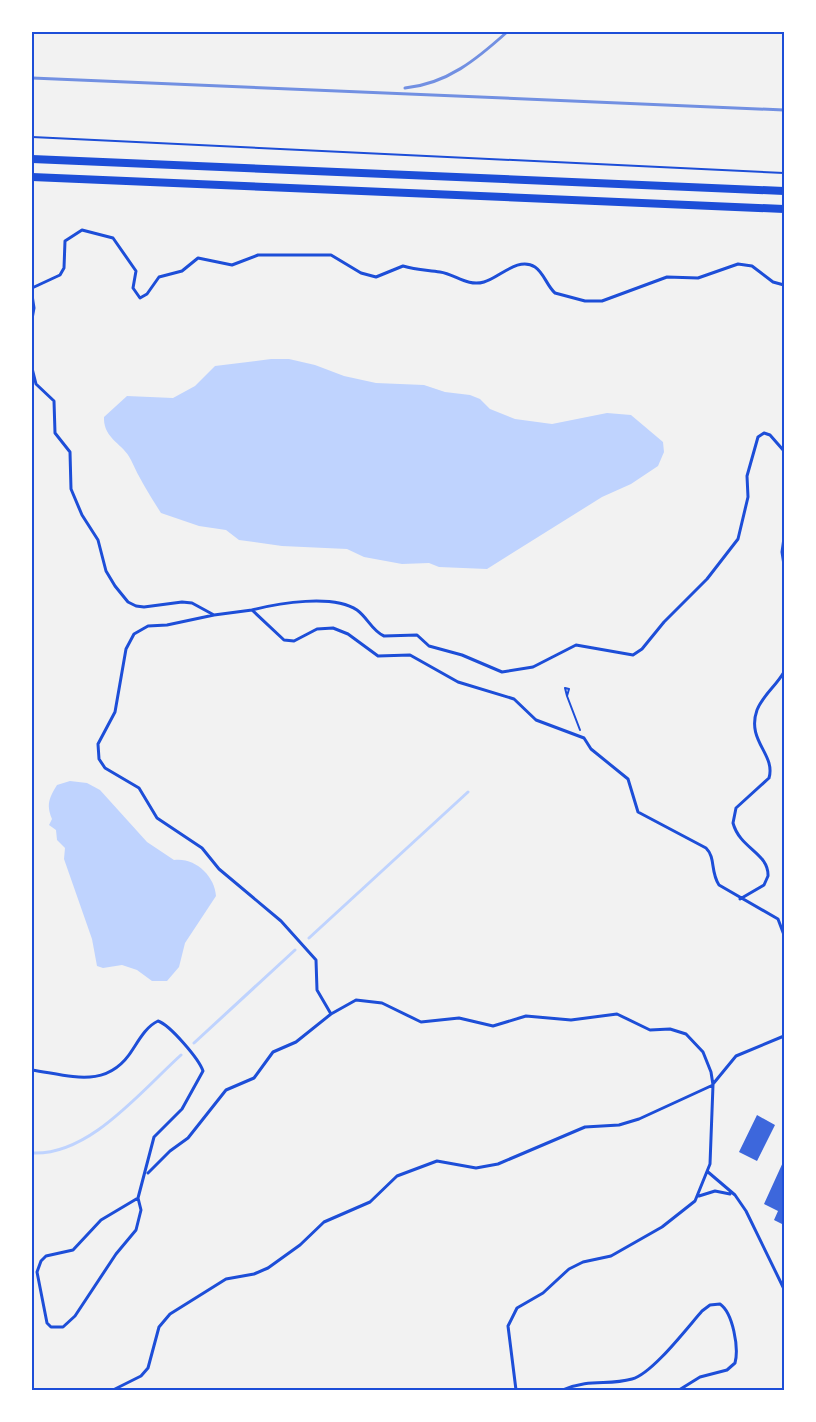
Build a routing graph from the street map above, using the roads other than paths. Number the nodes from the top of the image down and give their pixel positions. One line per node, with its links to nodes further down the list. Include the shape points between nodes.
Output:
1 (32, 159): 3 (main road)
2 (32, 177): 4 (main road)
3 (784, 191)
4 (784, 209)
5 (784, 285): 6 (lane, via 773,282 752,266 738,264 698,278 667,277 593,302 555,293 538,269 531,266 514,267 476,284 444,273 403,266 382,276 368,276 331,255 258,255 232,265 198,258 182,271 159,277 140,298 133,288 136,271 113,238 81,230 65,241 64,268 60,274)
6 (32, 288)
7 (32, 295): 8 (lane)
8 (32, 319)
9 (32, 368): 14 (lane, via 36,384 54,401 55,433 70,452 71,489 98,540 106,571 115,586 136,606 182,602)
10 (784, 451): 13 (lane, via 770,435 758,437 747,476 748,497 738,539 707,579 633,655 576,645 533,667 502,672 429,646 417,635 384,636 348,605 286,603)
11 (784, 537): 12 (lane)
12 (784, 565)
13 (252, 610): 15 (lane); 18 (lane, via 284,640 294,641 317,629 333,628 378,656 410,655 458,682 514,699 537,720 584,738 591,749 628,779 638,812 706,848 719,885)
14 (209, 612): 15 (lane); 16 (lane)
15 (214, 615): 16 (lane)
16 (206, 616): 20 (lane, via 147,626 134,634 126,649 115,712 98,744 99,759 105,768 139,788 157,818 202,848 217,867 288,928 316,960 318,990)
17 (784, 672): 18 (lane, via 761,701 754,720 755,737 770,765 769,778 736,808 732,823 744,844 763,859 768,876 764,885)
18 (740, 899): 19 (lane, via 778,919)
19 (784, 935)
20 (330, 1014): 23 (lane, via 356,1000 370,1000 421,1022 459,1018 493,1026 526,1016 571,1020 617,1014 650,1030 670,1029 686,1034 703,1052); 25 (lane, via 296,1042 273,1053 254,1078 226,1090 188,1138)
21 (784, 1036): 23 (lane, via 736,1056)
22 (32, 1070): 25 (lane, via 80,1078 112,1072 126,1060 148,1028 158,1021 163,1023 201,1064 203,1075 176,1117 154,1137)
23 (713, 1085): 24 (lane); 30 (lane, via 639,1119 619,1125 585,1127 498,1164 476,1168 437,1161 397,1176 370,1202 324,1222 268,1268 226,1279 170,1314 159,1327 148,1368 141,1376)
24 (708, 1172): 26 (lane); 28 (lane)
25 (146, 1174): 27 (lane)
26 (735, 1195): 28 (lane, via 706,1192); 29 (lane, via 777,1269)
27 (138, 1198): 27 (lane, via 141,1210 136,1230 75,1316 63,1327 51,1327 37,1272 41,1261 46,1256 73,1250 101,1220)
28 (695, 1202): 31 (lane, via 662,1227 611,1256 569,1269 543,1293 518,1308 508,1326)
29 (784, 1289)
30 (113, 1390)
31 (516, 1390)
32 (562, 1390): 33 (lane, via 585,1382 642,1375 702,1311 720,1304 729,1313 735,1363)
33 (679, 1390)

